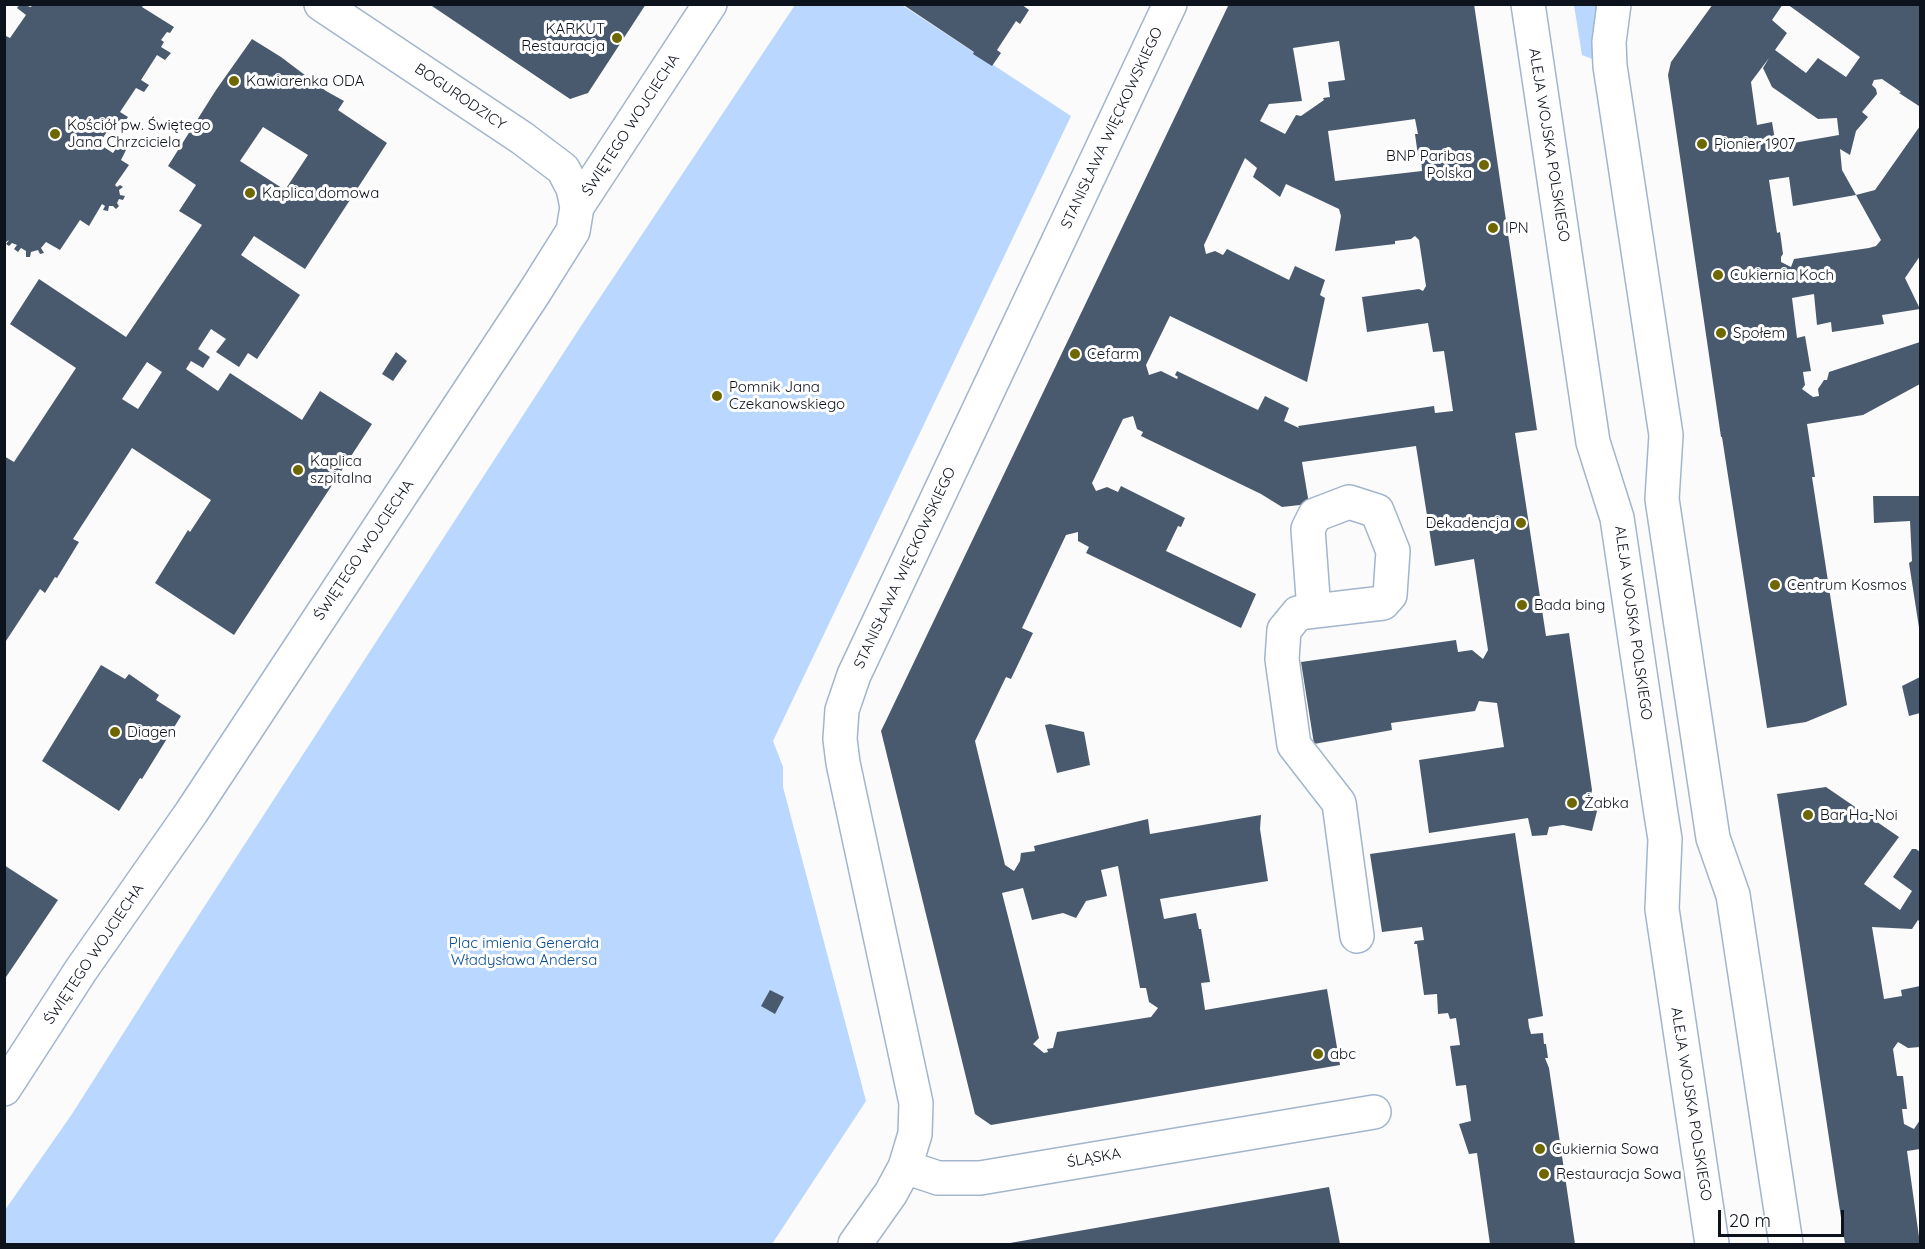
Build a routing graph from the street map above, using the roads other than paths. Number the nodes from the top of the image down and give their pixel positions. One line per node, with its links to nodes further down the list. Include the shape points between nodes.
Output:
1 (321, 4): 6 (street, BOGURODZICY, via 563,169)
2 (710, 4): 6 (street, ŚWIĘTEGO WOJCIECHA)
3 (1170, 4): 11 (street, STANISŁAWA WIĘCKOWSKIEGO, via 854,675 842,710 843,763 916,1103 915,1134)
4 (1528, 4): 13 (street, ALEJA WOJSKA POLSKIEGO, via 1593,442 1617,518 1665,839 1662,909)
5 (1614, 4): 14 (street, via 1610,66 1666,435 1662,500 1713,838 1733,895)
6 (577, 207): 9 (street, ŚWIĘTEGO WOJCIECHA, via 573,231 534,293)
7 (1314, 611): 8 (street, via 1298,613 1284,630 1283,669 1294,745 1339,803)
8 (1357, 936)
9 (4, 1089)
10 (1374, 1112): 11 (street, ŚLĄSKA, via 980,1178 938,1178)
11 (905, 1167): 12 (street)
12 (855, 1245)
13 (1712, 1245)
14 (1786, 1245)

